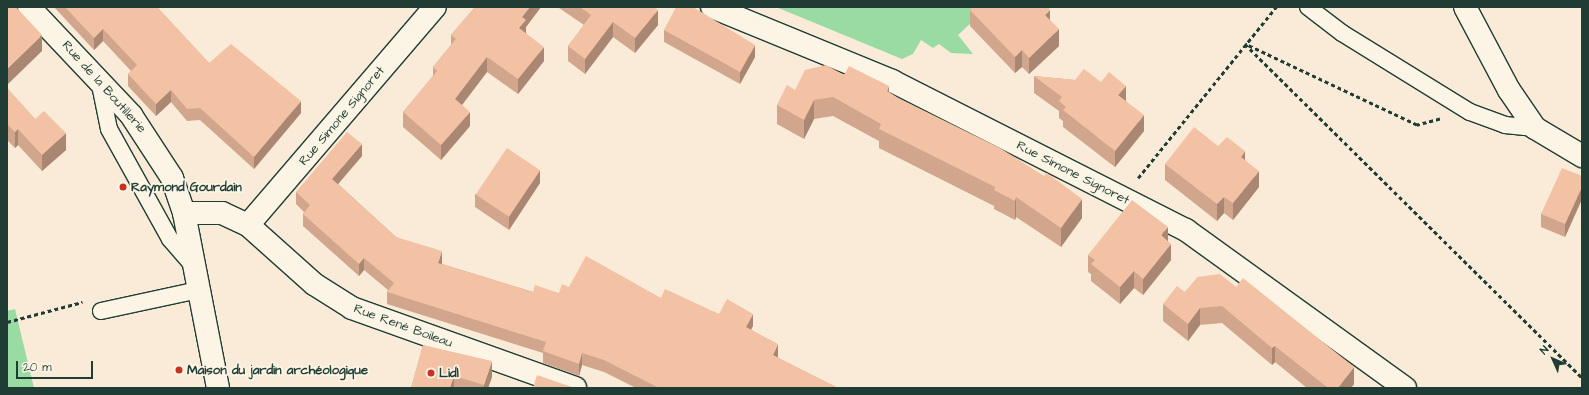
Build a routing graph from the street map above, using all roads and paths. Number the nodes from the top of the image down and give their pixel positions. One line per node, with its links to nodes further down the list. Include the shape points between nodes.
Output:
1 (29, 7): 8 (street, Rue de la Boutillerie)
2 (435, 7): 14 (street, Rue Simone Signoret)
3 (712, 7): 12 (street, Rue Simone Signoret, via 892,81)
4 (1276, 7): 7 (path)
5 (1308, 7): 9 (lane, via 1342,33)
6 (1465, 7): 10 (street, via 1509,90)
7 (1245, 44): 9 (path, via 1417,125); 12 (path); 19 (path)
8 (98, 79): 13 (street, Rue de la Boutillerie, via 153,144 172,178); 15 (lane, via 109,129 170,240)
9 (1470, 112): 10 (lane, via 1505,125)
10 (1536, 128): 11 (street)
11 (1582, 156)
12 (1122, 198): 22 (street, Rue Simone Signoret, via 1186,230)
13 (184, 214): 14 (street, Rue René Boileau, via 222,213); 15 (street, Rue de la Boutillerie)
14 (248, 225): 21 (street, Rue René Boileau, via 314,284 352,308)
15 (192, 264): 16 (street, Rue de la Boutillerie)
16 (198, 290): 17 (lane); 20 (street, Rue de la Boutillerie)
17 (101, 312): 18 (path, via 79,301)
18 (7, 322)
19 (1582, 378)
20 (218, 388)
21 (574, 388)
22 (1405, 388)

